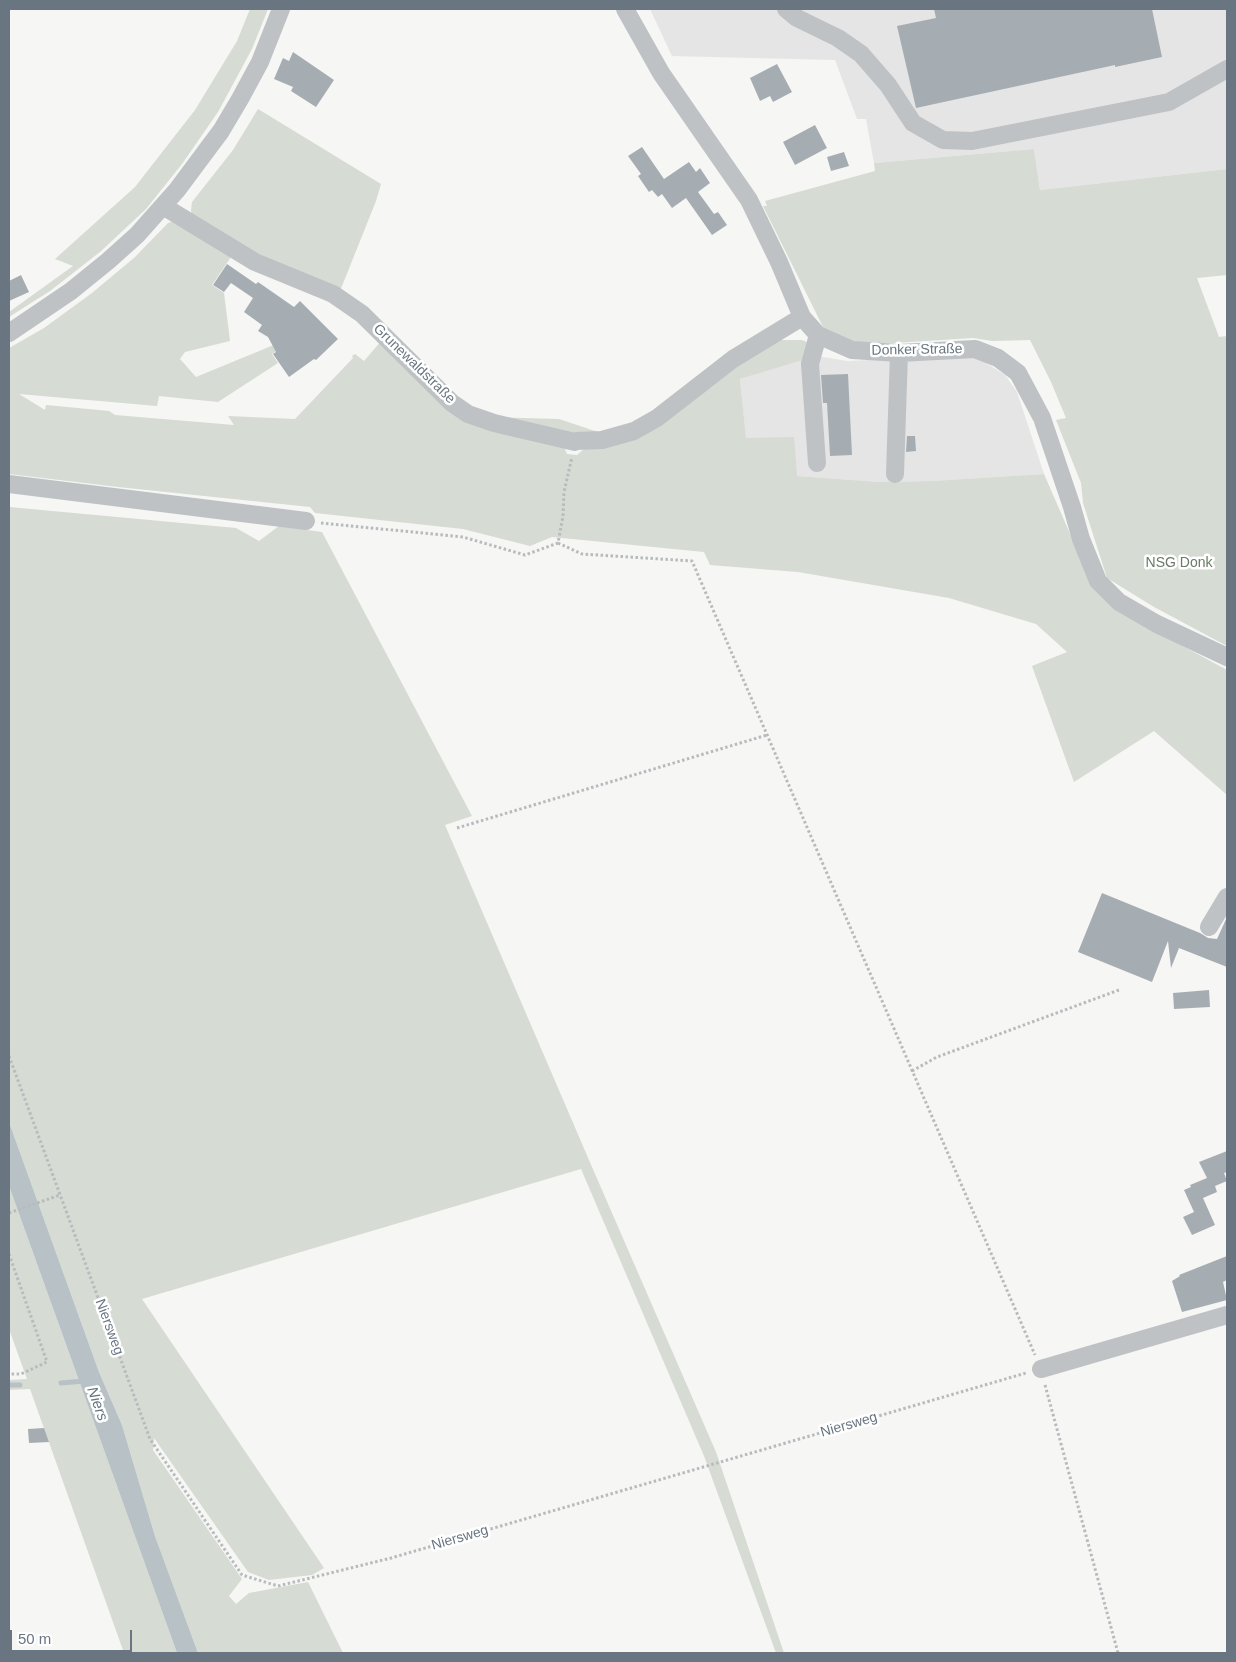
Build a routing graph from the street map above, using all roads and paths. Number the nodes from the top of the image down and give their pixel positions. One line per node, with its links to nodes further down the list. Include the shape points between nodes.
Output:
1 (281, 9): 5 (street, via 260,62 226,123)
2 (625, 9): 6 (street, Donker Straße, via 661,74 749,200 780,262)
3 (786, 9): 4 (street, via 861,54 888,85 913,123 943,140 972,141 1169,102)
4 (1227, 70)
5 (163, 206): 7 (street, via 137,235 88,278); 10 (street, Grunewaldstraße, via 255,262 333,294 362,314 452,403 468,414)
6 (802, 317): 8 (street, Donker Straße); 10 (street, Grunewaldstraße, via 733,359 657,418 634,431 602,440)
7 (9, 332)
8 (818, 335): 9 (street, Donker Straße, via 852,350); 11 (street, via 810,364)
9 (899, 353): 12 (street); 16 (street, Donker Straße, via 975,349 998,358 1018,373 1042,418 1098,581 1119,602)
10 (575, 442): 15 (path, via 564,492)
11 (818, 464)
12 (895, 474)
13 (9, 484): 14 (street)
14 (306, 521): 15 (path, via 463,537 525,555)
15 (558, 543): 17 (path, via 582,554 692,561)
16 (1227, 657)
17 (767, 735): 18 (path); 23 (path)
18 (457, 828)
19 (1227, 897): 20 (street)
20 (1209, 927)
21 (1119, 990): 23 (path, via 937,1057)
22 (9, 1056): 24 (path, Niersweg)
23 (912, 1071): 28 (path)
24 (60, 1194): 25 (path); 28 (path, Niersweg, via 150,1439 242,1575 278,1586 391,1558)
25 (9, 1213)
26 (9, 1254): 29 (path, via 46,1362 21,1374)
27 (1227, 1315): 28 (street)
28 (1041, 1369): 30 (path)
29 (9, 1374)
30 (1118, 1653)

